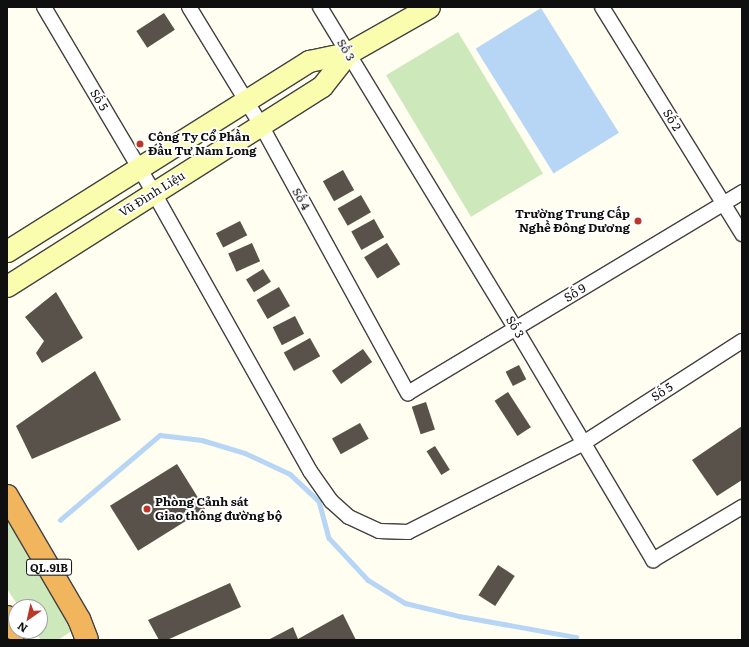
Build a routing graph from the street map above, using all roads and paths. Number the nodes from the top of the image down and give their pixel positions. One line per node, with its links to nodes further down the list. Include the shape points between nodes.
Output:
1 (44, 7): 9 (street, Số 5)
2 (189, 7): 7 (street, Số 4)
3 (320, 7): 6 (street, Số 3)
4 (429, 7): 6 (street, Vũ Đình Liệu)
5 (602, 7): 12 (street, Số 2)
6 (348, 53): 7 (street, Vũ Đình Liệu, via 309,61); 8 (street, Vũ Đình Liệu, via 322,86); 16 (street, Số 3)
7 (246, 100): 8 (street, Số 4); 9 (street, Vũ Đình Liệu)
8 (261, 125): 11 (street, Vũ Đình Liệu); 18 (street, Số 4)
9 (139, 168): 11 (street, Số 5); 14 (street, Vũ Đình Liệu)
10 (742, 192): 12 (street, Số 9)
11 (154, 193): 15 (street, Vũ Đình Liệu); 19 (street, Số 5, via 310,471 331,501 349,517 379,531 408,532)
12 (723, 203): 13 (street, Số 2); 16 (street, Số 9)
13 (742, 234)
14 (7, 251)
15 (7, 286)
16 (516, 329): 18 (street, Số 9); 19 (street, Số 3)
17 (742, 341): 19 (street, Số 5)
18 (408, 393)
19 (582, 444): 21 (street, Số 3, via 653,560)
20 (7, 496): 22 (highway, QL.91B, via 79,619)
21 (742, 507)
22 (88, 640)

